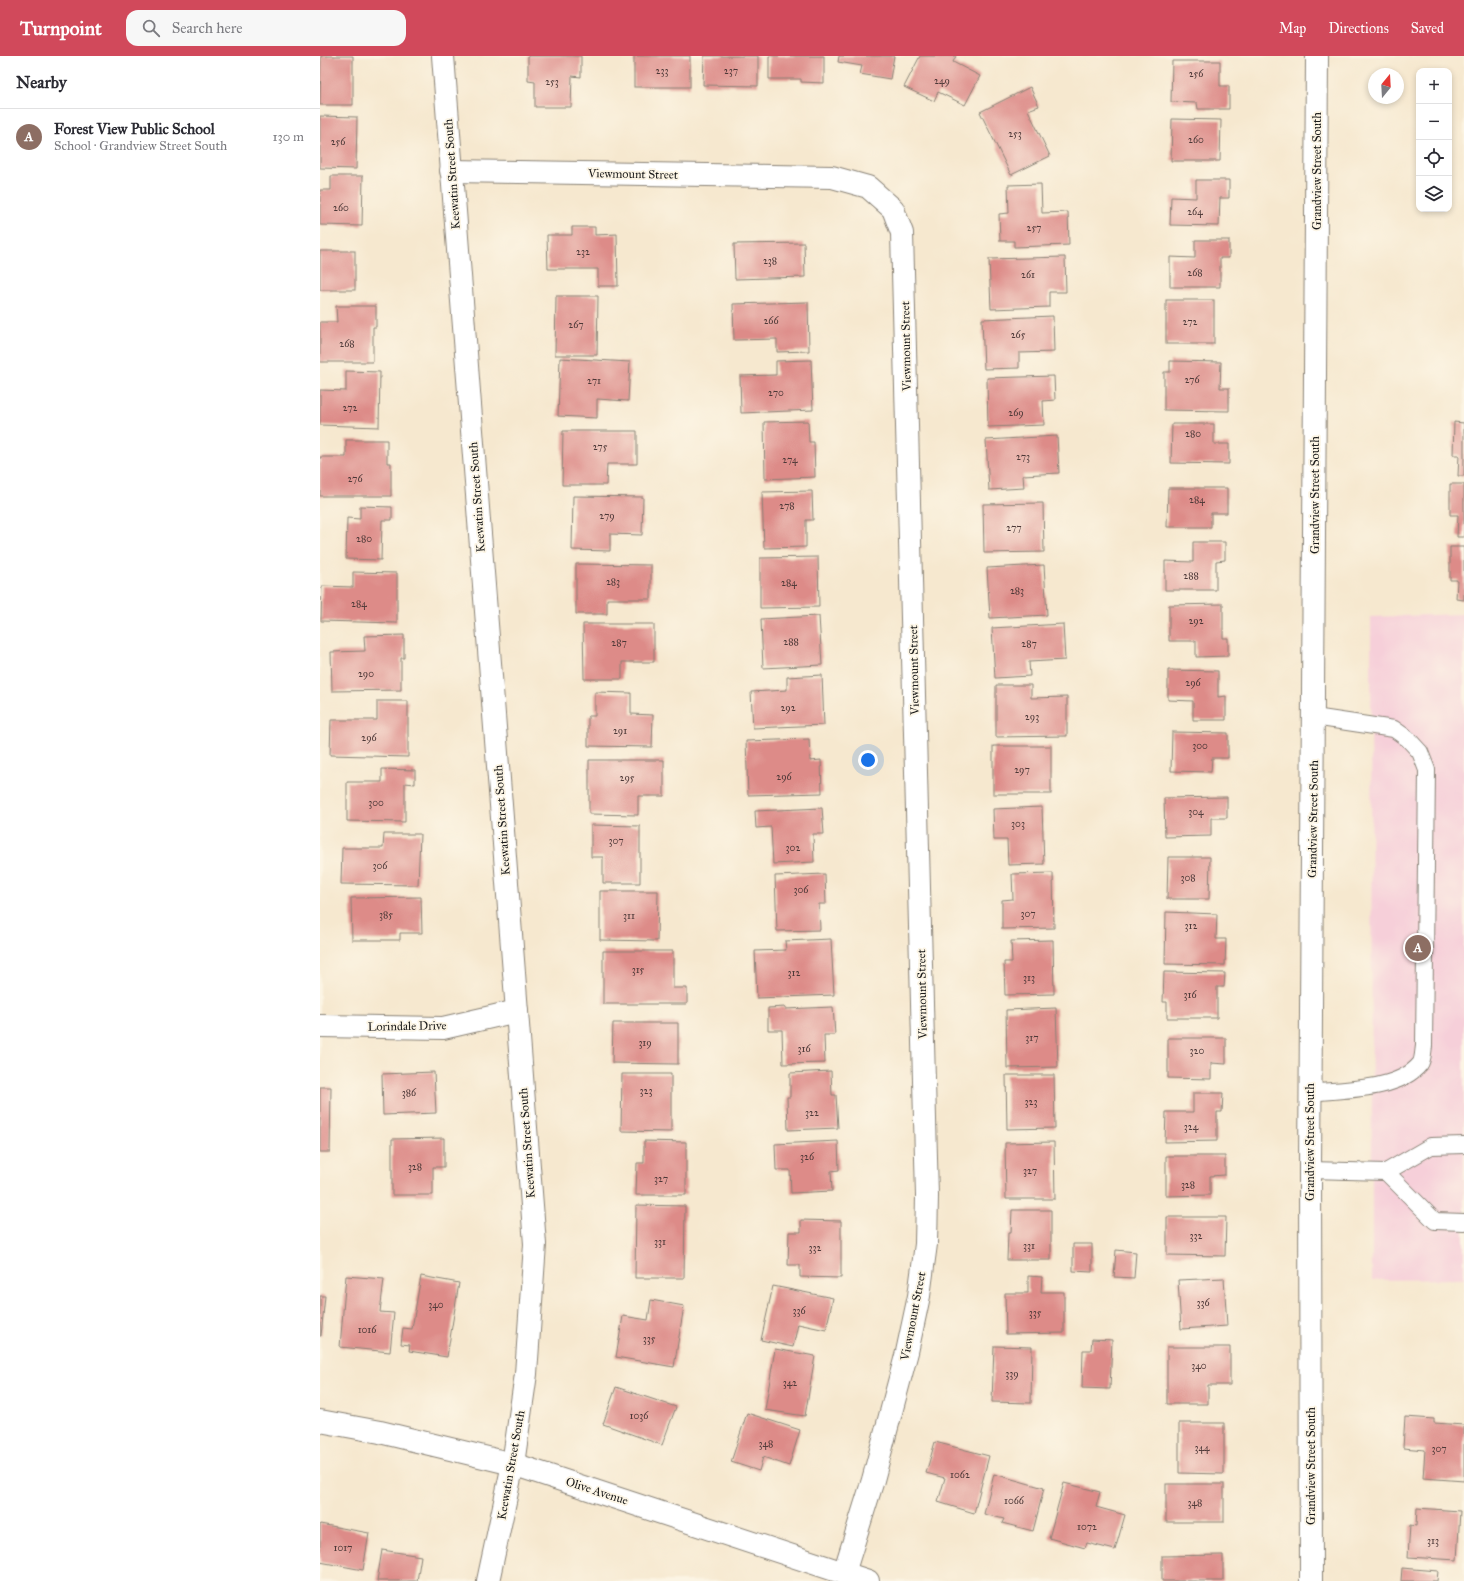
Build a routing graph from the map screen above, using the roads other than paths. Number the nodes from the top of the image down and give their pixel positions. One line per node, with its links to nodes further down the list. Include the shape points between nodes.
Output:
1 (443, 56): 3 (street, Keewatin Street South)
2 (1317, 56): 4 (street, Grandview Street South)
3 (451, 171): 5 (street, Keewatin Street South); 14 (street, Viewmount Street, via 832,177 868,187 893,209 902,234 927,1196 926,1244 919,1296 907,1352 873,1480)
4 (1314, 717): 7 (street, Grandview Street South); 7 (lane, via 1394,729 1420,752 1427,770 1427,778 1424,1046 1421,1063 1404,1078 1382,1085)
5 (517, 1011): 6 (street, Lorindale Drive, via 443,1028); 13 (street, Keewatin Street South, via 535,1244 526,1374)
6 (320, 1026)
7 (1311, 1093): 9 (street, Grandview Street South)
8 (1464, 1145): 10 (lane, via 1431,1146)
9 (1310, 1170): 10 (lane); 17 (street, Grandview Street South)
10 (1386, 1172): 11 (lane, via 1436,1221)
11 (1464, 1222)
12 (320, 1421): 13 (street, Olive Avenue, via 380,1432)
13 (513, 1464): 14 (street, Olive Avenue); 15 (street, Keewatin Street South)
14 (844, 1573): 16 (street, Olive Avenue)
15 (488, 1581)
16 (868, 1581)
17 (1311, 1581)

